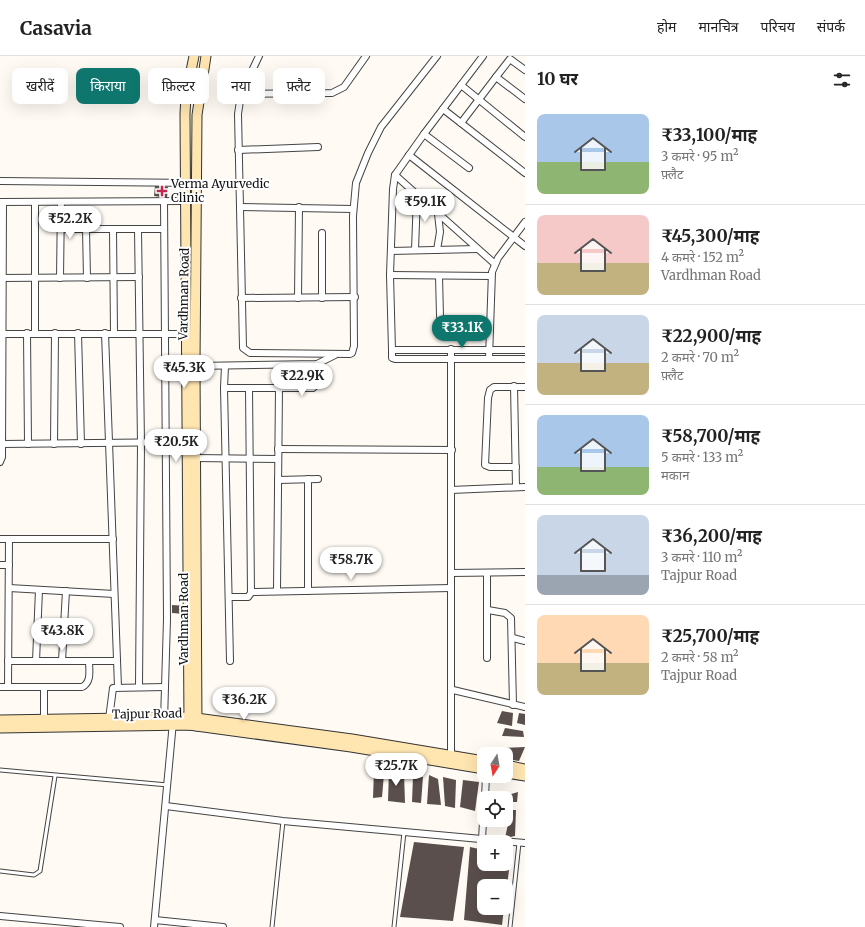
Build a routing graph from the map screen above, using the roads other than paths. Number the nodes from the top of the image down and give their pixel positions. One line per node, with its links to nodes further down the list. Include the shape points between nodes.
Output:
1 (194, 56): 26 (street, Vardhman Road, via 186,96)
2 (206, 56): 27 (street, Vardhman Road, via 197,115)
3 (259, 56): 7 (street)
4 (366, 56): 11 (street, via 344,87 332,93)
5 (437, 56): 36 (street, via 381,127 356,183)
6 (483, 56): 10 (street)
7 (254, 68)
8 (525, 70): 9 (street, via 510,59)
9 (496, 77): 12 (street); 13 (street)
10 (461, 85): 12 (street); 15 (street)
11 (265, 94)
12 (479, 99): 16 (street); 18 (street)
13 (525, 99)
14 (240, 104): 20 (street)
15 (443, 109): 16 (street); 17 (street)
16 (460, 123): 23 (street)
17 (424, 134): 21 (street); 22 (street)
18 (525, 137)
19 (318, 147): 20 (street)
20 (238, 150): 34 (street)
21 (409, 155): 24 (street); 45 (street)
22 (469, 168)
23 (525, 173)
24 (395, 175): 28 (street); 50 (street, via 392,189)
25 (0, 181): 26 (street)
26 (186, 182): 27 (street); 30 (street, Vardhman Road)
27 (197, 183): 75 (street, Vardhman Road)
28 (417, 195): 37 (street); 48 (street)
29 (164, 201): 30 (street); 33 (street); 43 (street)
30 (186, 201): 75 (street, Vardhman Road)
31 (2, 202): 32 (street); 56 (street)
32 (35, 202): 33 (street); 57 (street)
33 (61, 202): 39 (street)
34 (240, 207): 35 (street); 62 (street)
35 (298, 207): 36 (street); 63 (street)
36 (353, 209): 61 (street)
37 (438, 214): 47 (street); 49 (street, via 440,232)
38 (525, 222): 45 (street)
39 (61, 229): 40 (street); 58 (street)
40 (86, 229): 41 (street); 59 (street)
41 (113, 229): 42 (street); 60 (street)
42 (138, 229): 43 (street); 55 (street)
43 (164, 229): 73 (street)
44 (322, 233): 64 (street)
45 (514, 237): 46 (street); 51 (street)
46 (525, 246)
47 (477, 249): 49 (street); 51 (street)
48 (415, 250): 49 (street); 50 (street)
49 (437, 250)
50 (391, 251): 52 (street)
51 (495, 264): 54 (street)
52 (390, 275): 53 (street); 77 (street)
53 (439, 276): 54 (street); 65 (street)
54 (491, 276): 76 (street)
55 (139, 277): 60 (street); 72 (street)
56 (1, 278): 57 (street); 74 (street)
57 (35, 278): 58 (street); 67 (street)
58 (60, 278): 59 (street)
59 (87, 278): 60 (street)
60 (112, 278): 71 (street)
61 (355, 297): 64 (street); 80 (street, via 354,350 350,354)
62 (241, 298): 63 (street); 80 (street, via 242,345 245,351)
63 (298, 298): 64 (street)
64 (322, 298)
65 (440, 316)
66 (27, 333): 67 (street); 74 (street); 97 (street)
67 (36, 333): 68 (street)
68 (55, 333): 69 (street); 98 (street)
69 (78, 333): 70 (street); 99 (street)
70 (105, 333): 71 (street); 100 (street)
71 (114, 333): 72 (street)
72 (139, 333): 73 (street); 95 (street)
73 (165, 333): 75 (street); 96 (street)
74 (1, 334): 92 (street)
75 (191, 334): 85 (street, Vardhman Road); 94 (street, Vardhman Road)
76 (489, 349): 78 (street); 79 (street); 82 (street)
77 (392, 350): 78 (street); 81 (street, via 391,355 394,359)
78 (451, 350): 81 (street)
79 (525, 350)
80 (336, 354): 84 (street)
81 (451, 358): 82 (street); 102 (street)
82 (489, 358): 83 (street)
83 (525, 359)
84 (317, 364): 86 (street); 90 (street, via 315,387)
85 (195, 366): 86 (street); 103 (street, Vardhman Road)
86 (225, 366): 88 (street)
87 (514, 386): 91 (street); 108 (street); 108 (street, via 494,387 490,390 485,463 490,467)
88 (224, 388): 89 (street); 104 (street)
89 (249, 388): 90 (street); 105 (street)
90 (280, 388): 101 (street)
91 (525, 388)
92 (1, 410): 93 (street)
93 (1, 440): 97 (street); 107 (street)
94 (188, 442): 96 (street); 155 (street, Vardhman Road)
95 (141, 443): 96 (street); 100 (street); 142 (street)
96 (166, 443): 147 (street)
97 (28, 444): 98 (street)
98 (54, 444): 99 (street)
99 (81, 444): 100 (street)
100 (108, 444): 117 (street)
101 (278, 449): 102 (street); 106 (street)
102 (452, 450): 114 (street)
103 (195, 458): 104 (street); 155 (street, Vardhman Road)
104 (225, 458): 105 (street); 131 (street)
105 (250, 458): 106 (street); 129 (street)
106 (278, 459): 111 (street)
107 (0, 462)
108 (516, 467): 112 (street)
109 (308, 479): 110 (street); 111 (street); 126 (street)
110 (318, 479)
111 (278, 480): 128 (street)
112 (516, 487): 113 (street); 114 (street)
113 (525, 487)
114 (451, 490): 121 (street)
115 (0, 539): 116 (street)
116 (9, 539): 117 (street); 119 (street)
117 (112, 539): 130 (street)
118 (0, 565): 119 (street)
119 (9, 565): 123 (street)
120 (525, 572): 122 (street)
121 (451, 573): 122 (street); 124 (street)
122 (487, 573): 132 (street)
123 (9, 588): 125 (street); 136 (street)
124 (452, 588): 126 (street); 148 (street)
125 (39, 590): 127 (street); 137 (street)
126 (308, 590): 128 (street)
127 (66, 591): 130 (street); 138 (street)
128 (277, 591): 129 (street)
129 (251, 592): 131 (street, via 248,597)
130 (114, 594): 140 (street)
131 (230, 597): 141 (street)
132 (488, 610): 133 (street, via 510,616); 135 (street)
133 (513, 638): 134 (street); 149 (street)
134 (525, 641)
135 (487, 658)
136 (8, 661): 137 (street); 144 (street)
137 (36, 661): 138 (street)
138 (62, 661): 139 (street)
139 (89, 661): 140 (street); 145 (street, via 89,679 84,686)
140 (116, 661): 146 (street)
141 (230, 661)
142 (139, 686): 146 (street); 147 (street)
143 (0, 687): 144 (street)
144 (8, 687): 145 (street)
145 (44, 687): 153 (street)
146 (118, 687): 151 (street, via 111,691)
147 (165, 687): 154 (street)
148 (452, 690): 149 (street); 157 (street)
149 (513, 705): 150 (street)
150 (525, 707)
151 (109, 719): 153 (street, Tajpur Road); 154 (street, Tajpur Road)
152 (0, 720): 153 (street, Tajpur Road)
153 (44, 720)
154 (169, 721): 155 (street, Tajpur Road); 156 (street, Tajpur Road); 166 (street)
155 (193, 722): 157 (street, Tajpur Road, via 223,721); 160 (street, Tajpur Road)
156 (0, 728)
157 (451, 755): 158 (street, Tajpur Road)
158 (477, 760)
159 (513, 766): 161 (street)
160 (477, 768)
161 (525, 769)
162 (0, 770): 164 (lane)
163 (513, 774): 165 (street)
164 (55, 776): 166 (lane); 172 (lane, via 40,871 34,875)
165 (525, 776)
166 (168, 785): 167 (street)
167 (166, 806): 168 (street); 174 (street)
168 (283, 821): 169 (street); 178 (lane)
169 (404, 832): 170 (street); 179 (lane)
170 (477, 839)
171 (522, 843): 180 (lane)
172 (0, 871)
173 (0, 916): 175 (street)
174 (155, 920): 176 (street); 177 (street)
175 (120, 927)
176 (154, 927)
177 (224, 927)
178 (272, 927)
179 (394, 927)
180 (510, 927)

